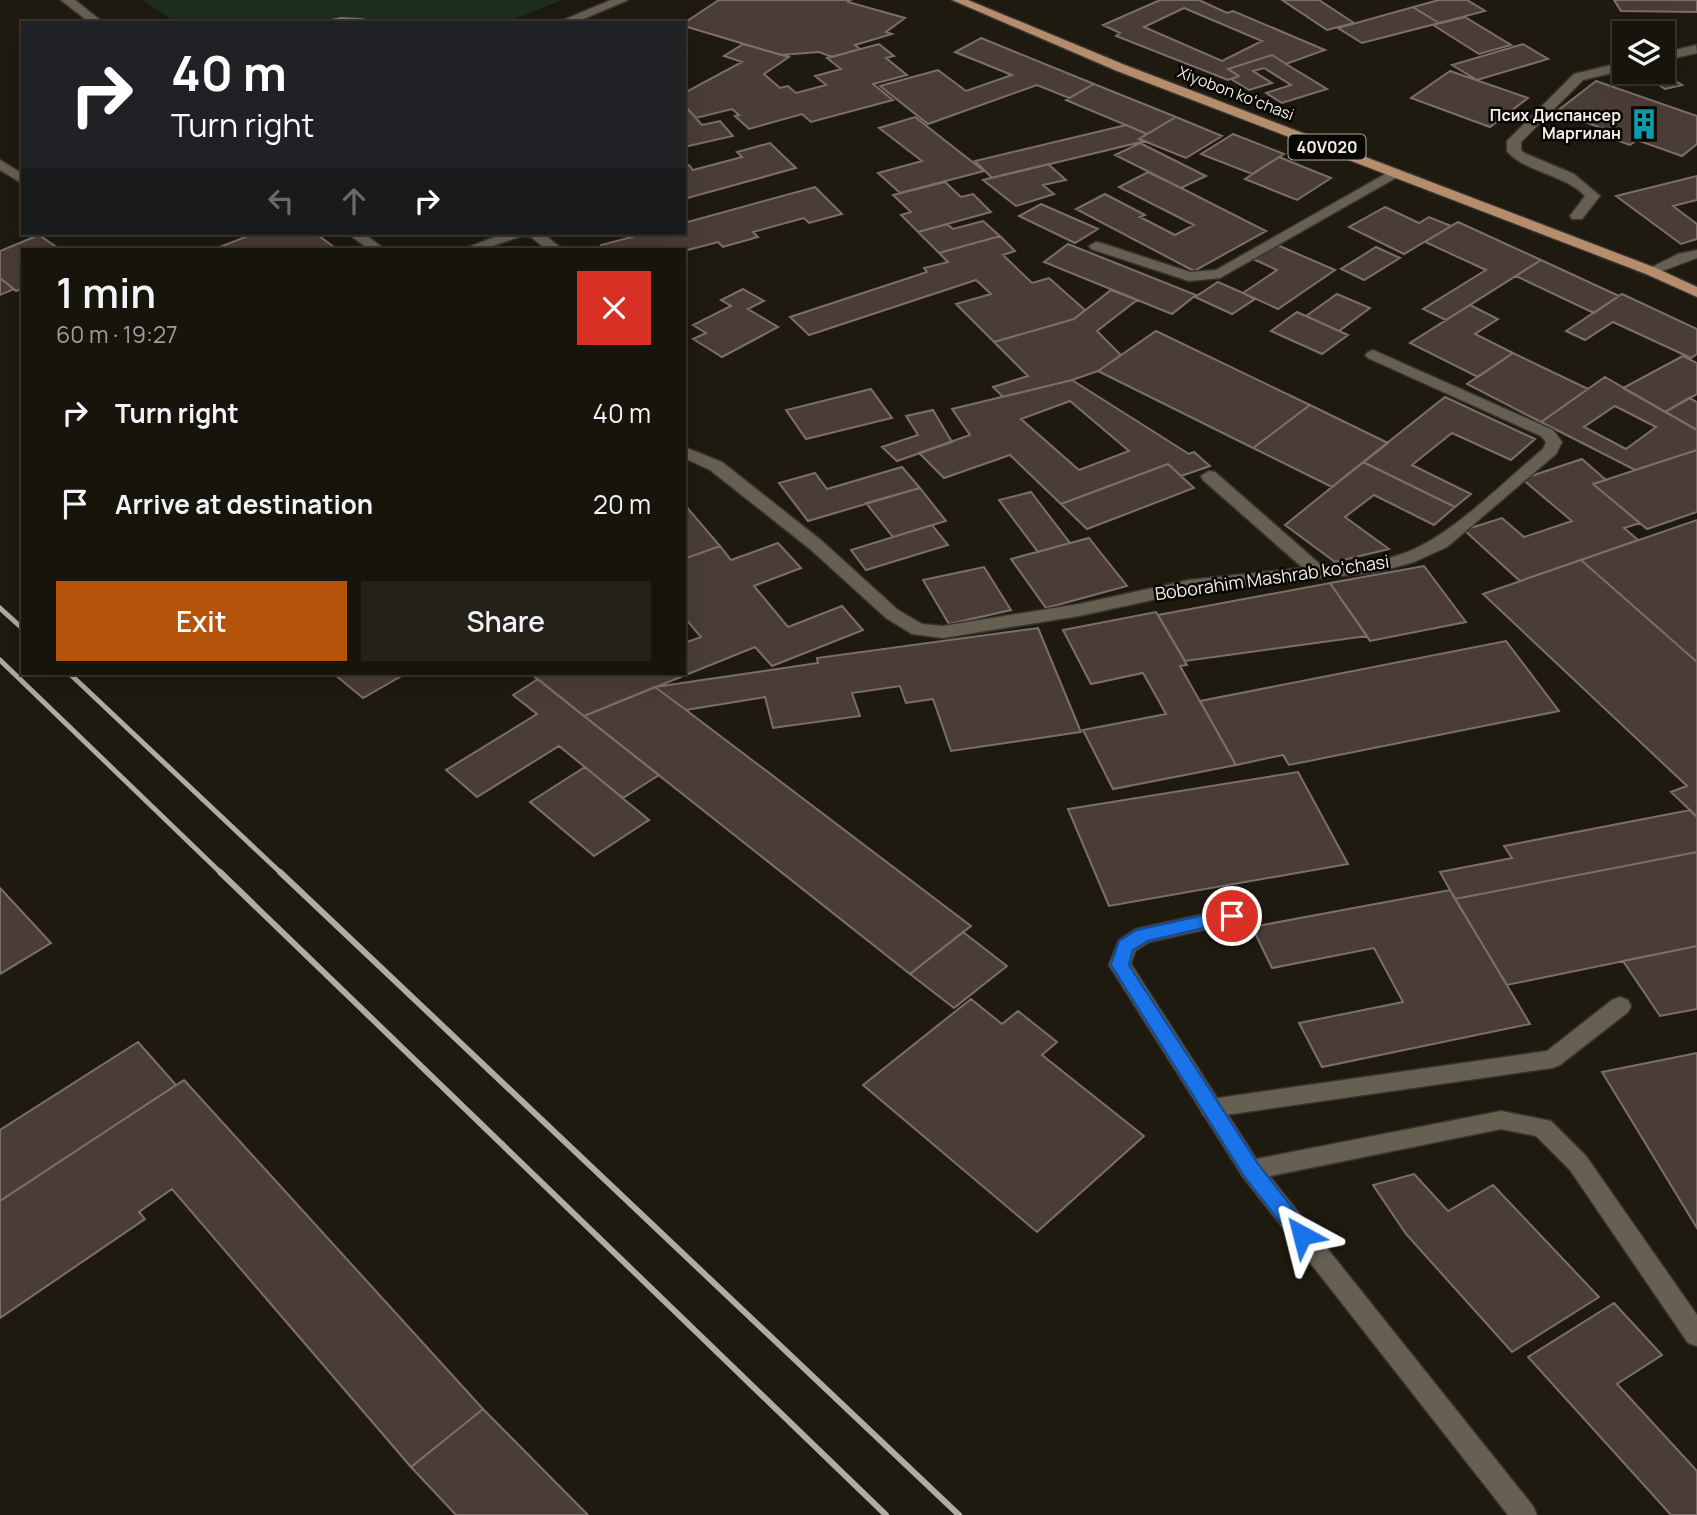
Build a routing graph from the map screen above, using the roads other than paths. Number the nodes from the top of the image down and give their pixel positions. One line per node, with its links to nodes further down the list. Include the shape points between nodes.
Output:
1 (67, 0): 4 (street)
2 (622, 0): 5 (street)
3 (958, 0): 10 (main road, Xiyobon koʻchasi / 40V020)
4 (95, 21)
5 (567, 21)
6 (1696, 49): 7 (street)
7 (1675, 54)
8 (1612, 69): 12 (street, via 1579,77 1514,141 1519,156 1588,190 1593,197)
9 (0, 163): 11 (street)
10 (1394, 173): 16 (street, via 1220,274 1189,277); 21 (main road, Xiyobon koʻchasi / 40V020)
11 (21, 179)
12 (1577, 216)
13 (357, 235): 17 (street)
14 (512, 235): 18 (street)
15 (537, 235): 19 (street)
16 (1096, 246)
17 (376, 248)
18 (474, 248)
19 (554, 248)
20 (1697, 254): 21 (street)
21 (1651, 271): 22 (main road, Xiyobon koʻchasi / 40V020)
22 (1697, 293)
23 (1373, 355): 26 (street, Boborahim Mashrab koʻchasi, via 1547,433 1554,442 1550,451 1441,543 1378,566)
24 (686, 453): 26 (street, Boborahim Mashrab koʻchasi, via 716,467 816,545 892,614 918,629 943,632 1189,586)
25 (1209, 476): 26 (street)
26 (1317, 570)
27 (1232, 916): 29 (street, via 1143,935 1126,946 1120,965)
28 (1620, 1006): 29 (street, via 1552,1059)
29 (1211, 1108): 30 (street)
30 (1251, 1170): 31 (street, via 1501,1120 1543,1128 1578,1163); 32 (street)
31 (1697, 1335)
32 (1524, 1515)

